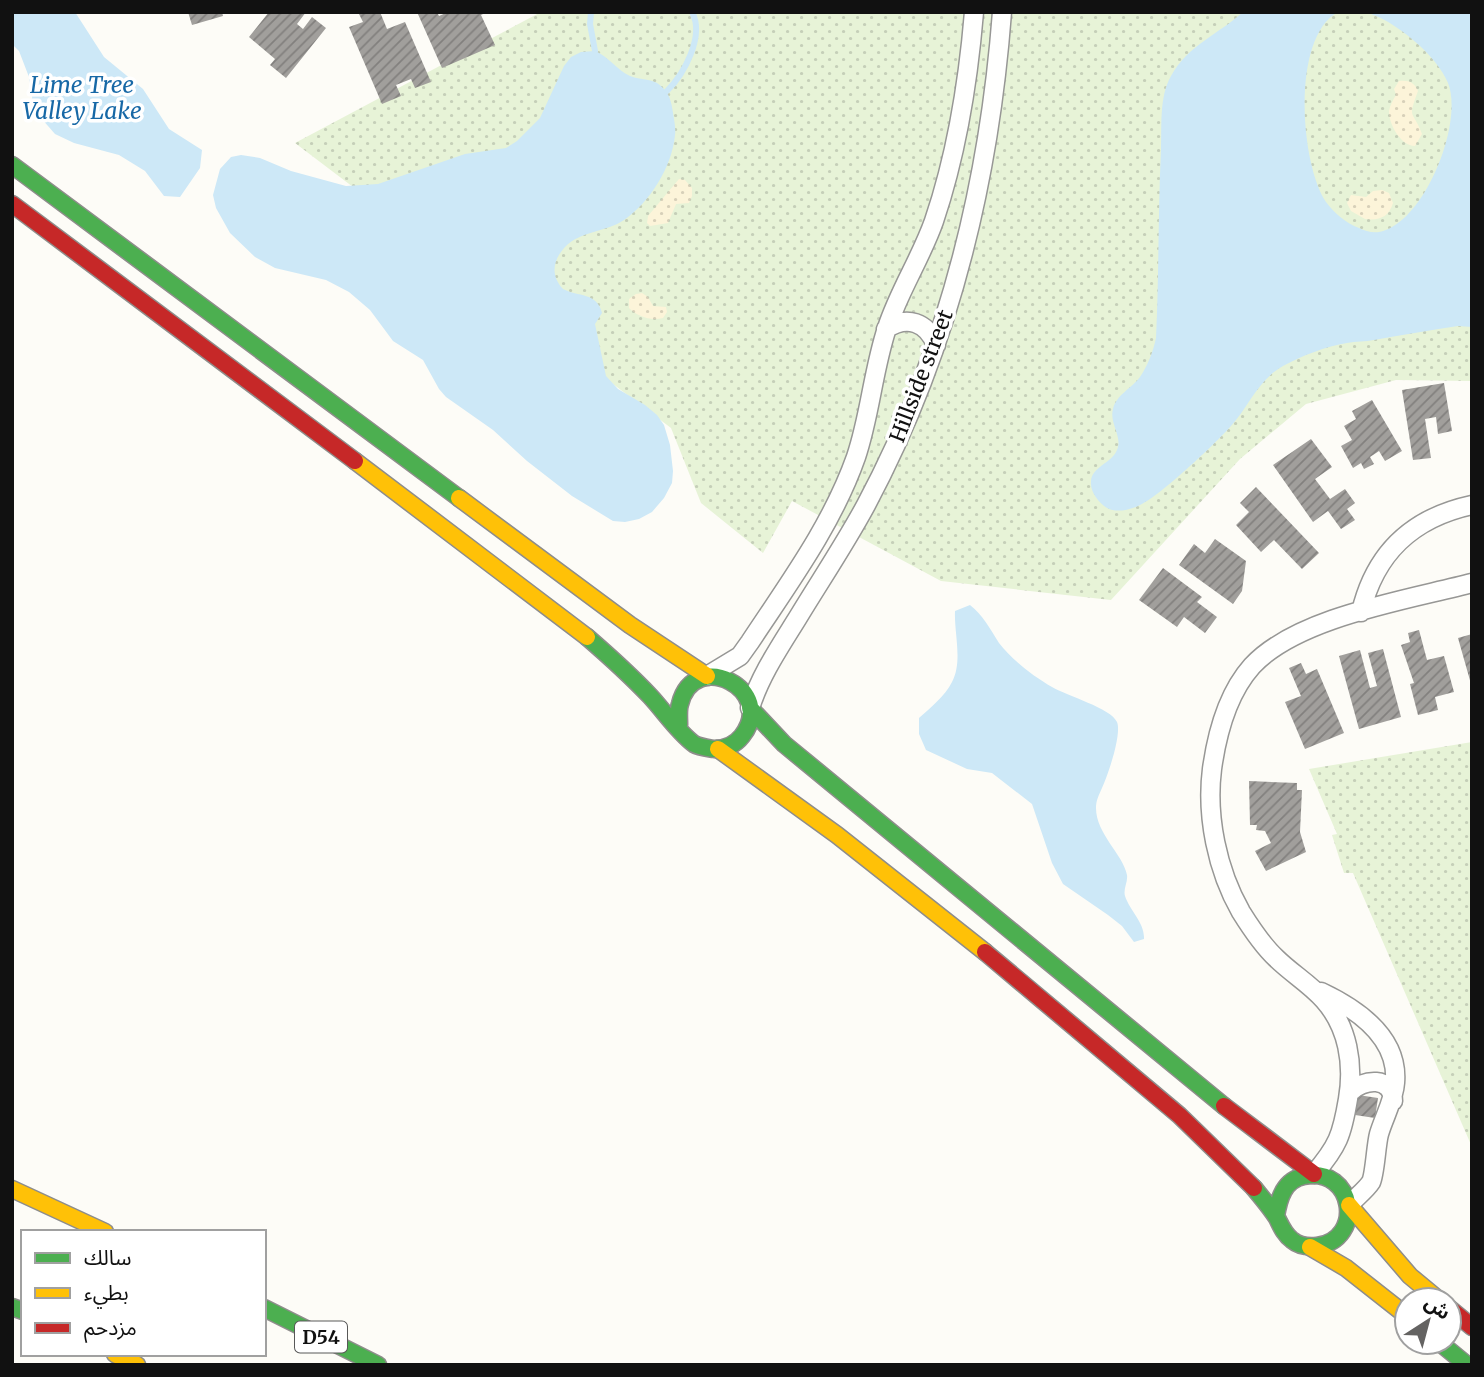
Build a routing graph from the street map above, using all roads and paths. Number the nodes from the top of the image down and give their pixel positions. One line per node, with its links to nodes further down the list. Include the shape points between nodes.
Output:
1 (974, 12): 5 (street, Hillside street, via 963,108 945,185)
2 (1002, 12): 6 (street, Hillside street, via 982,173)
3 (12, 165): 10 (main road, via 630,625)
4 (12, 204): 12 (main road, via 586,636)
5 (887, 329): 6 (street, via 905,321 916,322 925,327); 10 (street, Hillside street, via 857,455 829,519 740,656)
6 (936, 345): 11 (street, Hillside street, via 866,505 773,657)
7 (1472, 505): 9 (street, via 1415,528 1395,544 1373,575)
8 (1472, 583): 9 (street)
9 (1360, 612): 14 (street, via 1284,640 1251,668 1228,704 1213,764 1213,829 1228,884 1256,935 1274,957)
10 (707, 676): 11 (main road, via 731,680 740,687); 12 (main road, via 685,689 679,700)
11 (750, 708): 13 (main road, via 739,740); 17 (main road, via 784,744 1255,1131)
12 (679, 725): 13 (main road, via 695,745)
13 (718, 749): 20 (main road, via 834,831 995,961 1206,1140)
14 (1312, 988): 15 (street, via 1333,1013 1347,1043); 16 (street, via 1345,1004 1382,1038 1395,1069)
15 (1349, 1093): 16 (street, via 1371,1081); 17 (street, via 1338,1143)
16 (1393, 1094): 19 (street, via 1376,1145 1371,1181)
17 (1314, 1174): 19 (main road, via 1333,1179); 20 (main road, via 1287,1183 1276,1204)
18 (12, 1189): 21 (main road)
19 (1349, 1205): 22 (main road, via 1342,1233 1322,1246); 23 (main road)
20 (1276, 1216): 22 (main road, via 1288,1237)
21 (101, 1230)
22 (1310, 1247): 24 (main road)
23 (1422, 1286)
24 (1393, 1305)
25 (266, 1309): 28 (main road, D54)
26 (119, 1356): 27 (main road)
27 (137, 1365)
28 (377, 1365)

